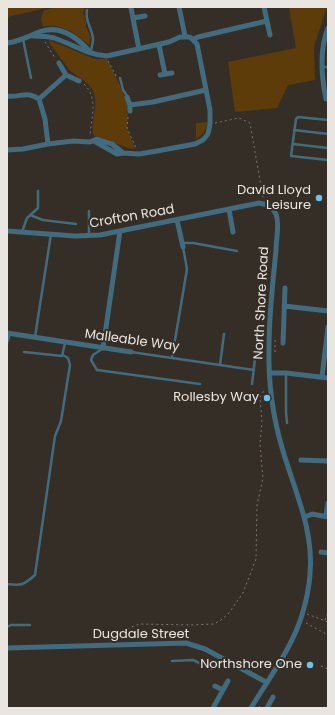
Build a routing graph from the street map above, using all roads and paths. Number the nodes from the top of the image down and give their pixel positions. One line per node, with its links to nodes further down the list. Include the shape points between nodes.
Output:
1 (179, 7): 12 (street)
2 (264, 7): 7 (street)
3 (131, 8): 6 (street)
4 (86, 10): 18 (lane, via 88,26 93,37)
5 (145, 16): 6 (street)
6 (133, 18): 17 (street)
7 (267, 21): 9 (street); 14 (street)
8 (328, 28): 20 (street, via 323,43)
9 (270, 35)
10 (32, 36): 11 (street); 13 (street); 18 (street, via 48,30 66,32 78,38)
11 (44, 36): 18 (street); 19 (path, via 45,42)
12 (185, 36): 14 (street); 16 (street)
13 (23, 39): 15 (street); 24 (lane)
14 (194, 39): 27 (street)
15 (7, 43)
16 (159, 45): 17 (street); 22 (street, via 163,75)
17 (139, 49): 18 (street, via 107,56)
18 (91, 52)
19 (59, 63): 23 (street)
20 (321, 67): 21 (lane); 31 (street)
21 (328, 67)
22 (172, 73)
23 (66, 75): 26 (street); 30 (street)
24 (31, 78)
25 (120, 78): 29 (lane)
26 (79, 81): 39 (path, via 87,88 94,102)
27 (206, 90): 32 (street); 36 (street)
28 (9, 96): 30 (street, via 30,94)
29 (127, 97): 32 (street)
30 (39, 99): 40 (street)
31 (327, 101)
32 (130, 105): 33 (street)
33 (130, 111): 44 (path, via 127,128)
34 (328, 116): 35 (lane)
35 (327, 120): 37 (lane, via 298,118)
36 (210, 124): 39 (street, via 208,134 195,144 139,154 116,154); 47 (path, via 239,118 250,124)
37 (294, 130): 38 (lane); 41 (lane)
38 (328, 134)
39 (92, 142): 40 (street)
40 (48, 144): 43 (street)
41 (293, 144): 42 (lane); 45 (lane, via 291,156)
42 (328, 148)
43 (7, 150)
44 (136, 150)
45 (328, 160)
46 (38, 191): 50 (lane, via 38,208)
47 (261, 201): 48 (street, Crofton Road); 81 (street, North Shore Road, via 272,208 277,221 270,322)
48 (229, 209): 51 (street, Crofton Road); 56 (street)
49 (89, 211): 58 (lane)
50 (30, 215): 52 (lane, via 44,220); 55 (lane)
51 (178, 220): 54 (street, Crofton Road); 59 (street)
52 (76, 224)
53 (7, 231): 55 (street, Crofton Road)
54 (120, 231): 58 (street, Crofton Road); 71 (street)
55 (22, 232): 57 (street, Crofton Road)
56 (233, 232)
57 (51, 234): 58 (street, Crofton Road); 67 (lane)
58 (89, 236)
59 (182, 245): 60 (lane, via 193,243); 75 (lane, via 187,269)
60 (237, 251)
61 (285, 288): 62 (street)
62 (284, 306): 63 (street); 70 (street)
63 (328, 311)
64 (328, 327): 77 (street)
65 (8, 334): 67 (street, Malleable Way); 69 (lane)
66 (224, 334): 78 (lane)
67 (35, 338): 68 (street, Malleable Way)
68 (65, 342): 71 (street, Malleable Way); 74 (lane)
69 (7, 343)
70 (283, 343)
71 (103, 348): 73 (street, Malleable Way); 85 (lane, via 93,355 91,360 97,370)
72 (24, 352): 74 (lane)
73 (131, 352): 75 (lane, Malleable Way)
74 (63, 355): 95 (lane, via 68,358 70,365 61,421 55,436 35,576 20,586)
75 (172, 358): 78 (lane, Malleable Way)
76 (255, 358): 79 (lane)
77 (326, 362): 82 (street)
78 (220, 365): 79 (lane, Malleable Way)
79 (254, 370): 86 (lane)
80 (286, 373): 81 (street); 82 (street); 87 (lane)
81 (270, 374): 84 (street, North Shore Road)
82 (322, 377): 83 (street)
83 (328, 378)
84 (271, 383): 92 (street, North Shore Road, via 282,449); 105 (path, via 260,397 263,478 257,504 256,559 243,593 228,614 214,624 140,624 131,627)
85 (200, 384)
86 (252, 384)
87 (287, 423)
88 (301, 460): 89 (street)
89 (328, 461)
90 (328, 503): 91 (street)
91 (327, 516): 92 (street, via 312,514)
92 (305, 517): 97 (street, North Shore Road, via 311,557)
93 (321, 552): 94 (street)
94 (328, 554)
95 (7, 584)
96 (328, 612): 100 (path)
97 (303, 613): 99 (street, North Shore Road); 100 (path)
98 (328, 619): 100 (path)
99 (300, 620): 104 (path); 112 (street, North Shore Road)
100 (325, 620): 101 (path)
101 (328, 622)
102 (30, 625): 103 (lane)
103 (7, 627)
104 (328, 635)
105 (114, 642)
106 (7, 648): 107 (street, Dugdale Street, via 186,643)
107 (221, 657): 108 (lane, via 212,669 193,660); 112 (street, Dugdale Street)
108 (172, 661)
109 (321, 666): 110 (path)
110 (328, 669)
111 (228, 681): 114 (street)
112 (266, 682): 117 (street, North Shore Road)
113 (215, 686): 114 (street)
114 (223, 690): 116 (street)
115 (273, 697): 118 (street)
116 (213, 708)
117 (251, 708)
118 (267, 708)

